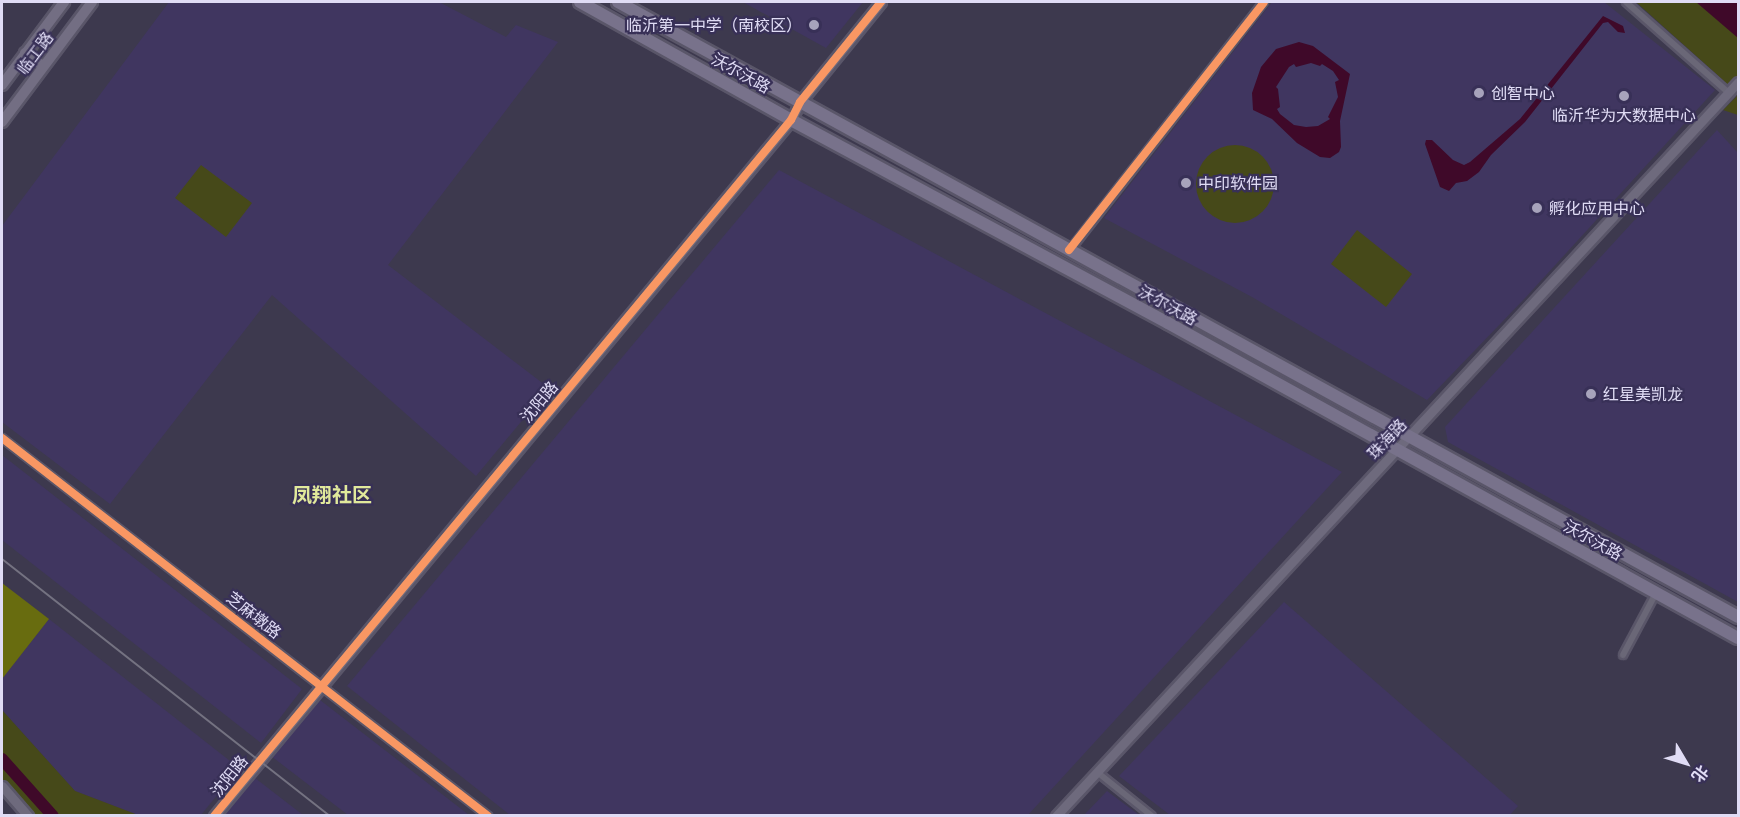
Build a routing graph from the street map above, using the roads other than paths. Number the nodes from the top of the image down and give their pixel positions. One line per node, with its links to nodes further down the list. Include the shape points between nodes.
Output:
1 (64, 2): 8 (main road, 临工路)
2 (92, 2): 9 (main road, 临工路)
3 (580, 2): 14 (highway, 沃尔沃路)
4 (618, 2): 13 (highway, 沃尔沃路)
5 (881, 2): 13 (street, 沈阳路)
6 (1264, 2): 16 (street)
7 (1626, 2): 12 (street)
8 (25, 53): 9 (main road); 11 (main road, 临工路)
9 (43, 66): 15 (main road, 临工路)
10 (1738, 82): 12 (street, 珠海路)
11 (2, 85)
12 (1729, 93): 17 (street, 珠海路)
13 (801, 102): 14 (street, 沈阳路); 16 (highway, 沃尔沃路)
14 (791, 120): 19 (highway, 沃尔沃路); 24 (street, 沈阳路)
15 (2, 122)
16 (1069, 250): 17 (highway, 沃尔沃路)
17 (1409, 437): 19 (street, 珠海路); 21 (highway, 沃尔沃路)
18 (2, 438): 24 (street, 芝麻墩路)
19 (1396, 451): 20 (highway, 沃尔沃路); 25 (street, 珠海路)
20 (1656, 593): 22 (highway, 沃尔沃路); 23 (street)
21 (1738, 617)
22 (1738, 638)
23 (1623, 655)
24 (322, 684): 28 (street, 沈阳路); 29 (street, 芝麻墩路)
25 (1097, 772): 30 (street, 珠海路); 31 (street)
26 (2, 786): 27 (street)
27 (28, 816)
28 (214, 816)
29 (488, 816)
30 (1056, 816)
31 (1152, 816)

